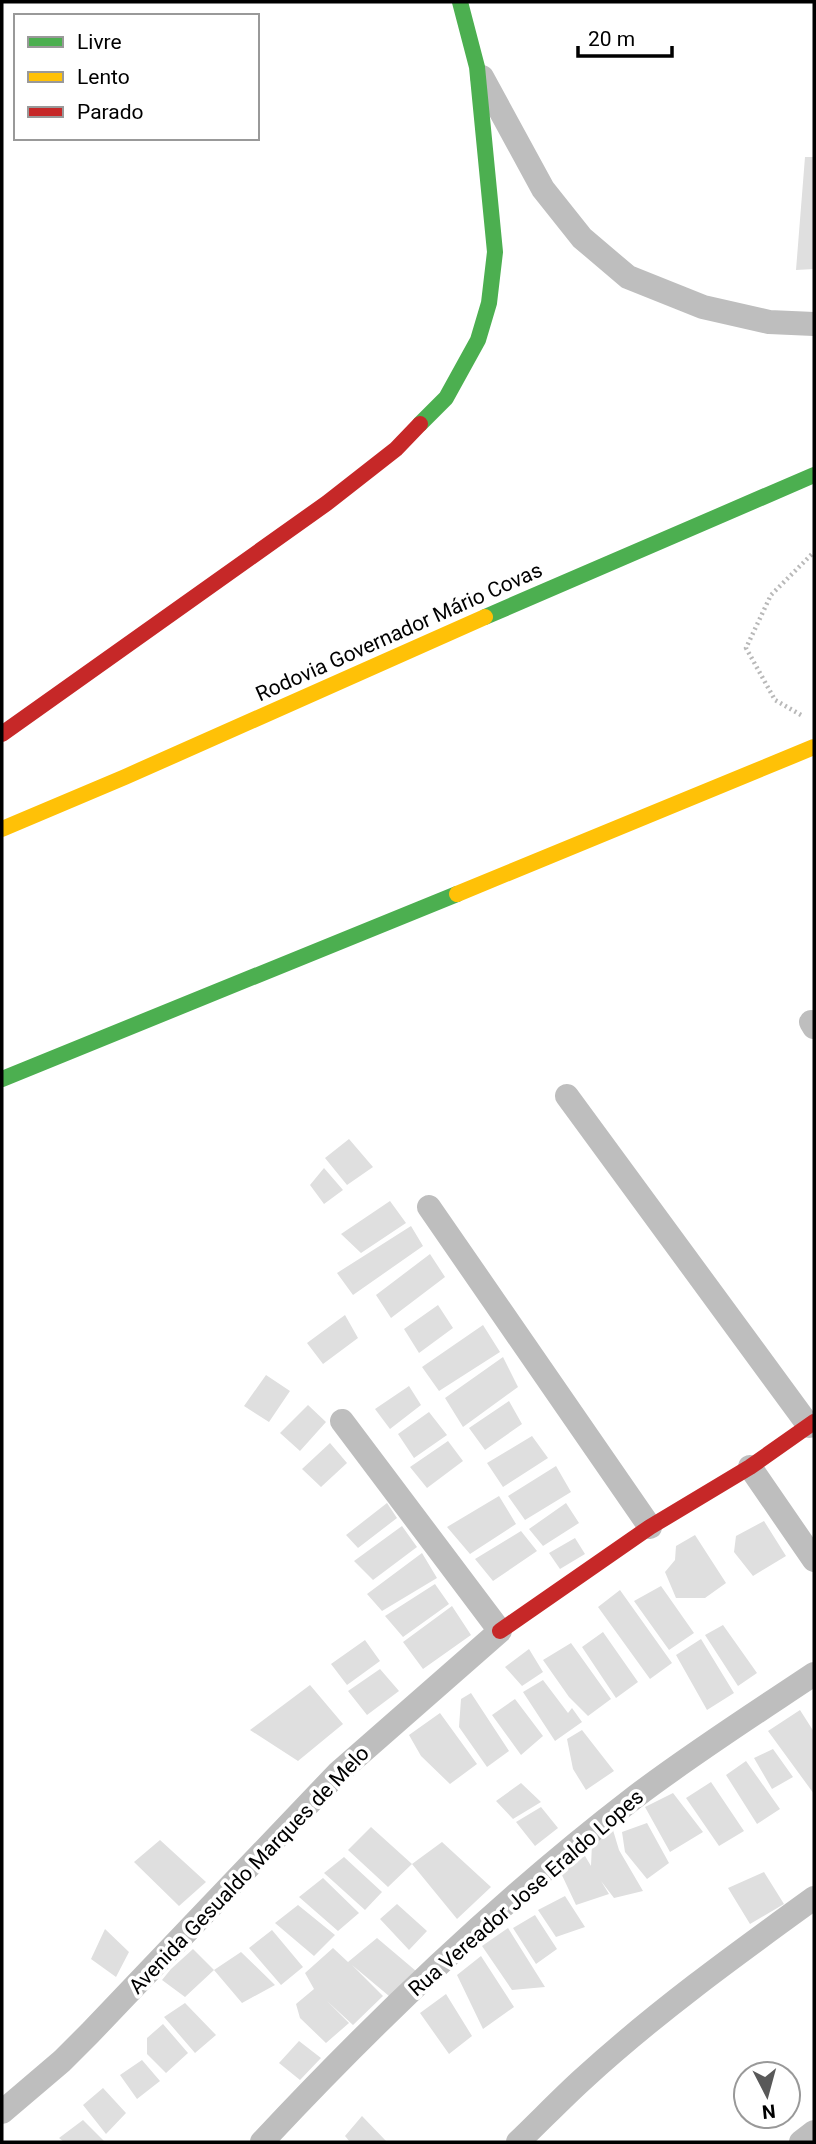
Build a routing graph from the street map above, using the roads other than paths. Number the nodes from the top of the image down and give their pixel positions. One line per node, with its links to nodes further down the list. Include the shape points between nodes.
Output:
1 (460, 2): 2 (main road)
2 (477, 67): 3 (street, via 543,189 582,238 628,276 703,307 769,322); 5 (main road, via 495,253 489,303 478,340 446,398 396,449 327,503)
3 (814, 324)
4 (814, 475): 7 (main road, Rodovia Governador Mário Covas)
5 (2, 734)
6 (814, 747): 8 (main road)
7 (2, 829)
8 (2, 1079)
9 (567, 1096): 12 (street)
10 (429, 1208): 14 (street)
11 (342, 1421): 16 (street)
12 (811, 1424): 13 (main road, Avenida Gesualdo Marques de Melo)
13 (750, 1467): 14 (main road, Avenida Gesualdo Marques de Melo); 15 (street)
14 (650, 1527): 16 (main road, Avenida Gesualdo Marques de Melo)
15 (814, 1560)
16 (500, 1631): 19 (street, Avenida Gesualdo Marques de Melo, via 338,1773 90,2034)
17 (814, 1674): 21 (street, Rua Vereador Jose Eraldo Lopes, via 636,1797 555,1863 455,1949)
18 (814, 1898): 22 (street, via 657,2016 583,2078)
19 (2, 2112)
20 (814, 2132): 23 (street)
21 (262, 2142)
22 (518, 2142)
23 (802, 2142)

